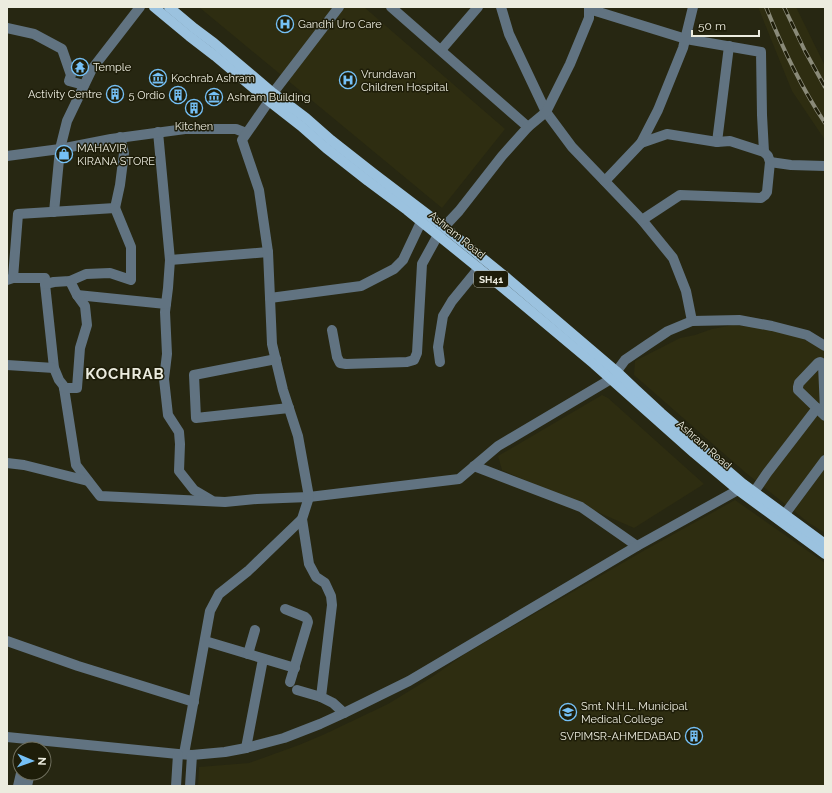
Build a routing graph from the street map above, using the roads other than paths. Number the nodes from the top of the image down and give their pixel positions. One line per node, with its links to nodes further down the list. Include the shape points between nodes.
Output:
1 (140, 7): 14 (street, via 92,69)
2 (154, 7): 15 (main road, Ashram Road / SH41)
3 (169, 7): 15 (main road, Ashram Road, via 220,48)
4 (339, 7): 15 (street)
5 (391, 7): 13 (street)
6 (478, 7): 13 (street)
7 (501, 7): 16 (street, via 509,34)
8 (693, 7): 11 (street)
9 (589, 8): 11 (street); 16 (street, via 588,18 570,64)
10 (7, 28): 14 (street, via 34,34 62,48 71,74 69,81)
11 (686, 39): 12 (street); 22 (street, via 658,110)
12 (729, 46): 21 (street); 24 (street, via 762,52)
13 (441, 50): 17 (street)
14 (84, 85): 23 (street, via 67,121)
15 (271, 97): 19 (street); 32 (main road, Ashram Road / SH41, via 326,148); 33 (main road, Ashram Road, via 306,118)
16 (546, 112): 17 (street); 28 (street, via 572,147)
17 (528, 127): 33 (street)
18 (158, 132): 19 (street, via 236,129); 20 (street); 36 (street)
19 (246, 133): 35 (street, via 242,140 259,190)
20 (120, 138): 23 (street); 29 (street, via 124,153)
21 (717, 142): 22 (street, via 667,134); 24 (street, via 730,141)
22 (641, 143): 28 (street)
23 (60, 149): 25 (street); 30 (street)
24 (764, 152): 26 (street)
25 (7, 156)
26 (770, 162): 27 (street); 31 (street, via 767,192 761,198 680,195)
27 (825, 166)
28 (605, 181): 31 (street)
29 (115, 208): 30 (street); 39 (street, via 131,247 131,280 110,273 86,274)
30 (54, 212): 38 (street, via 18,214)
31 (642, 220): 44 (street, via 673,258 686,291)
32 (422, 222): 34 (main road, Ashram Road / SH41); 42 (street, via 403,260 394,269 361,286)
33 (444, 227): 34 (street); 51 (main road, Ashram Road, via 549,313)
34 (438, 235): 37 (main road, Ashram Road / SH41); 45 (street, via 422,264 417,353 414,360 340,363 336,357)
35 (268, 252): 36 (street); 42 (street)
36 (170, 260): 43 (street)
37 (479, 268): 48 (street, via 443,316 438,347); 51 (main road, Ashram Road / SH41)
38 (10, 279): 40 (street, via 45,278)
39 (70, 281): 40 (street); 41 (street)
40 (45, 284): 50 (street)
41 (77, 295): 43 (street); 52 (street, via 85,306 87,324 80,348 77,388)
42 (270, 298): 47 (street, via 272,344)
43 (166, 304): 63 (street, via 164,379 168,415 179,432 179,471 194,490)
44 (692, 321): 46 (street, via 739,320 772,326 807,335); 51 (street, via 668,331 647,344 626,360)
45 (332, 330)
46 (825, 346)
47 (276, 359): 53 (street); 53 (street, via 194,374 196,418)
48 (440, 362)
49 (7, 365): 50 (street)
50 (54, 368): 52 (street)
51 (614, 375): 58 (street, via 498,446); 60 (main road, Ashram Road / SH41, via 679,440)
52 (64, 388): 59 (street, via 76,465)
53 (289, 408): 62 (street, via 298,436)
54 (821, 410): 55 (street); 61 (street)
55 (825, 416)
56 (825, 460): 64 (street)
57 (7, 463): 59 (street)
58 (474, 466): 62 (street, via 459,480); 67 (street, via 581,507)
59 (88, 481): 63 (street, via 100,496)
60 (741, 487): 61 (main road, Ashram Road); 67 (street); 68 (main road, Ashram Road / SH41)
61 (754, 492): 64 (main road, Ashram Road)
62 (309, 497): 63 (street); 65 (street)
63 (212, 501)
64 (785, 514): 66 (main road, Ashram Road)
65 (302, 519): 72 (street, via 248,571 219,594 210,611); 78 (street, via 309,564 316,577 325,583 332,605)
66 (825, 544)
67 (637, 546): 80 (street, via 409,681)
68 (825, 554)
69 (285, 610): 75 (street, via 305,617 308,622)
70 (255, 630): 73 (street)
71 (7, 641): 79 (street)
72 (205, 641): 73 (street); 79 (street)
73 (248, 654): 74 (street)
74 (263, 658): 75 (street); 84 (street)
75 (295, 668): 76 (street)
76 (290, 682)
77 (297, 690): 78 (street)
78 (321, 697): 80 (street)
79 (194, 702): 85 (street)
80 (344, 713): 84 (street, via 284,738)
81 (7, 737): 82 (street)
82 (21, 741)
83 (52, 745): 85 (street)
84 (246, 748): 85 (street)
85 (184, 754): 86 (street); 87 (street)
86 (176, 786)
87 (190, 786)

